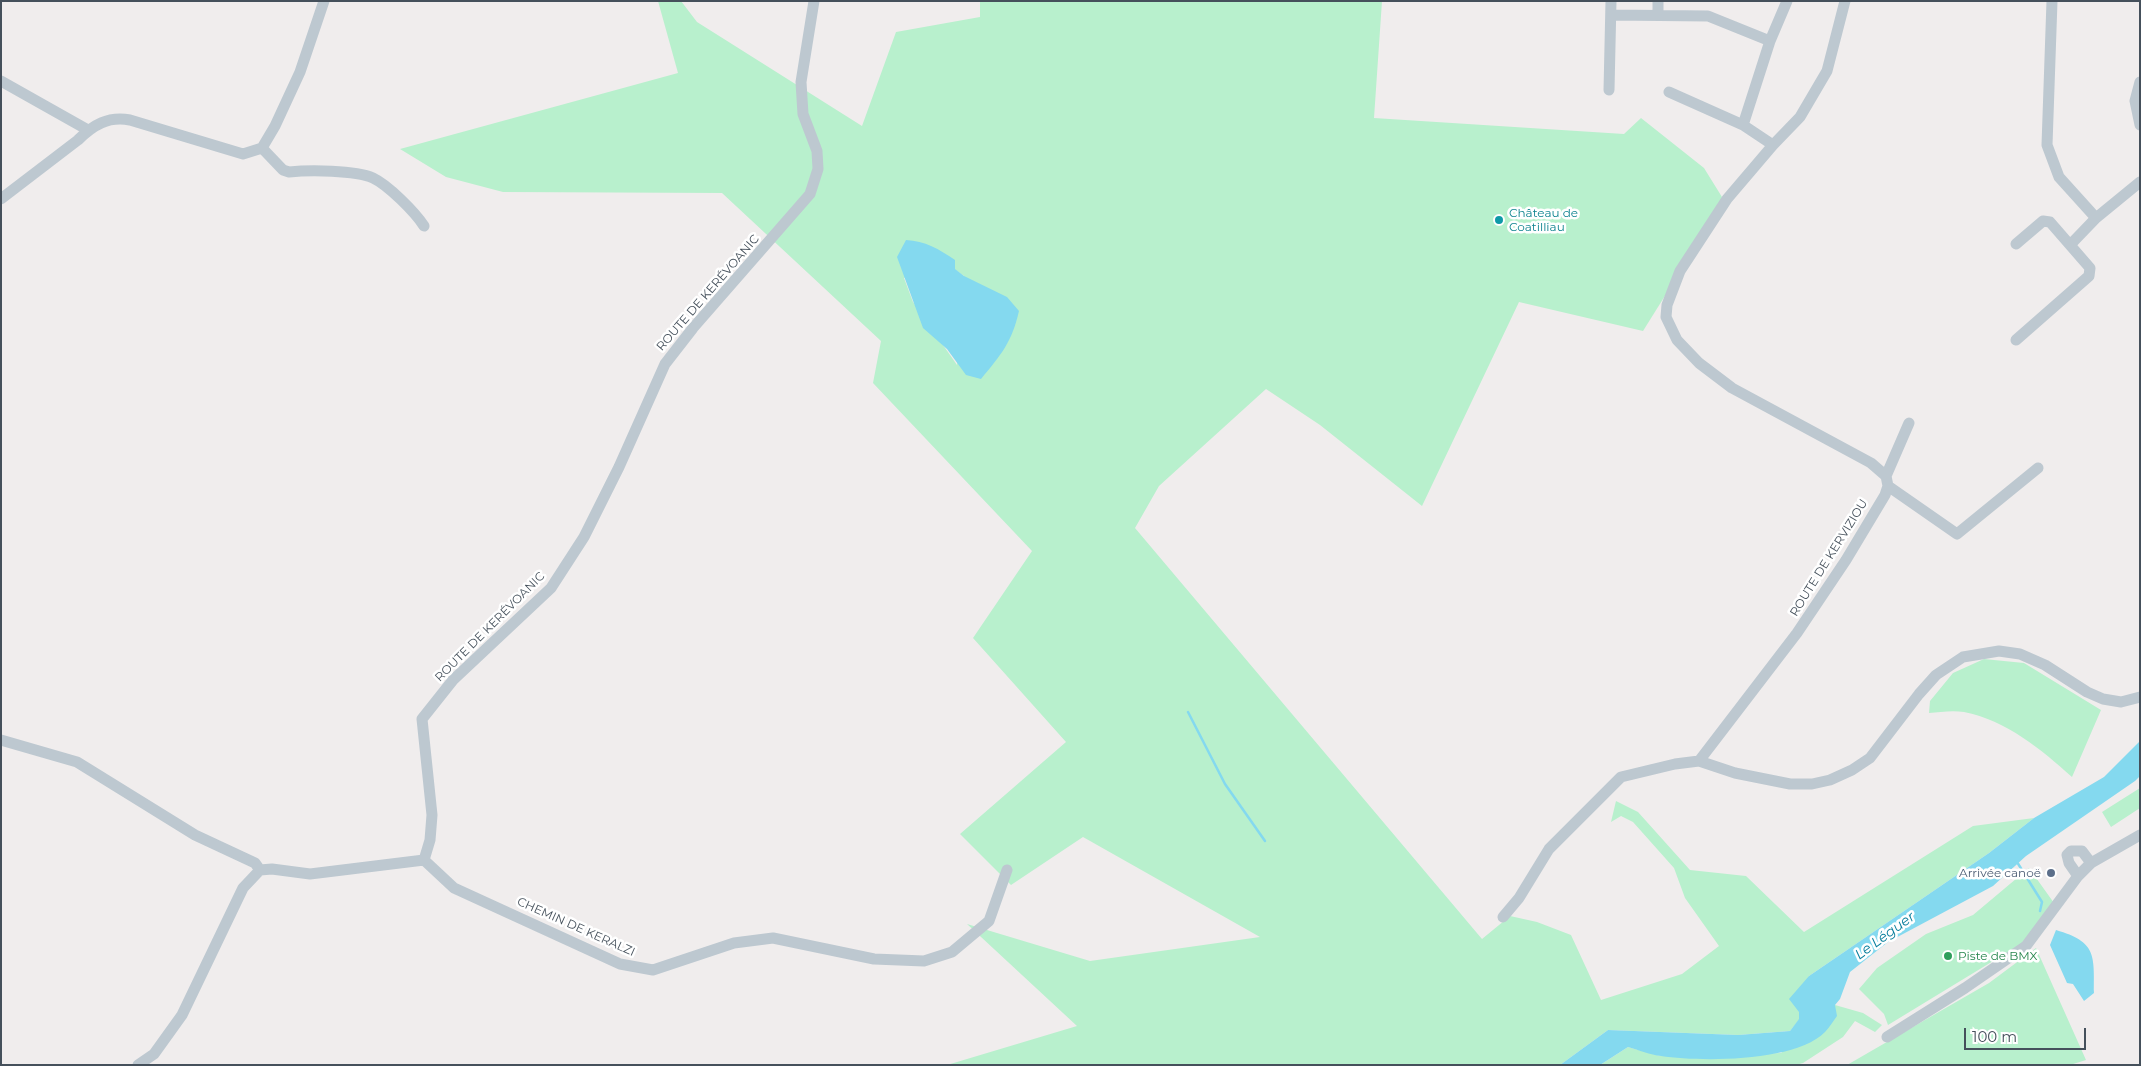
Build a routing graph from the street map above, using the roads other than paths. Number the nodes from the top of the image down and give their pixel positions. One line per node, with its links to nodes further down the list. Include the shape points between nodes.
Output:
1 (324, 1): 19 (street, via 300,72)
2 (814, 1): 34 (street, ROUTE DE KERÉVOANIC, via 801,82 803,114 817,151 818,169 810,194 665,364 584,537 551,588 453,680 422,719 432,815)
3 (1611, 1): 9 (street)
4 (1658, 1): 8 (street)
5 (1787, 1): 10 (street)
6 (1846, 1): 18 (street, via 1827,72 1800,117)
7 (2052, 1): 22 (street, via 2047,146 2059,177)
8 (1658, 14): 9 (street); 10 (street, via 1708,16)
9 (1611, 16): 13 (street)
10 (1770, 41): 15 (street)
11 (1, 81): 17 (street)
12 (2140, 82): 16 (street, via 2135,101)
13 (1609, 90)
14 (1669, 92): 15 (street)
15 (1743, 125): 18 (street)
16 (2140, 125)
17 (88, 130): 19 (street, via 103,122 122,119 243,154); 21 (street)
18 (1773, 145): 29 (street, via 1727,200 1680,271 1666,316 1677,340 1699,363 1732,388 1861,457 1879,468)
19 (262, 148): 23 (street, via 289,172 345,173 374,179 417,215)
20 (2140, 182): 22 (street)
21 (1, 200)
22 (2096, 218): 25 (street)
23 (424, 226)
24 (2016, 244): 25 (street, via 2043,221 2050,222)
25 (2071, 244): 26 (street, via 2090,268 2090,276)
26 (2016, 340)
27 (1910, 423): 29 (street, ROUTE DE KERVIZIOU)
28 (2038, 468): 29 (street, via 1957,534)
29 (1887, 481): 32 (street, ROUTE DE KERVIZIOU, via 1885,495 1817,605)
30 (2140, 697): 32 (street, via 2122,702 2103,699 2029,657 1986,652 1963,657 1936,675 1870,758 1830,780 1790,784 1735,773)
31 (1, 740): 36 (street, via 77,762 195,835 254,863)
32 (1699, 761): 39 (street, via 1621,777 1549,849 1519,898)
33 (2140, 836): 35 (street)
34 (424, 860): 36 (street, via 310,874); 37 (street, CHEMIN DE KERALZI, via 454,888 620,964 653,970 734,943 773,938 874,958 924,961 952,952 989,921)
35 (2091, 863): 38 (street); 38 (street, via 2082,851 2071,851 2067,855)
36 (260, 870): 41 (street, via 243,888 182,1015 154,1054)
37 (1007, 870)
38 (2078, 876): 40 (street, via 2026,946)
39 (1502, 917)
40 (1887, 1037)
41 (138, 1065)

